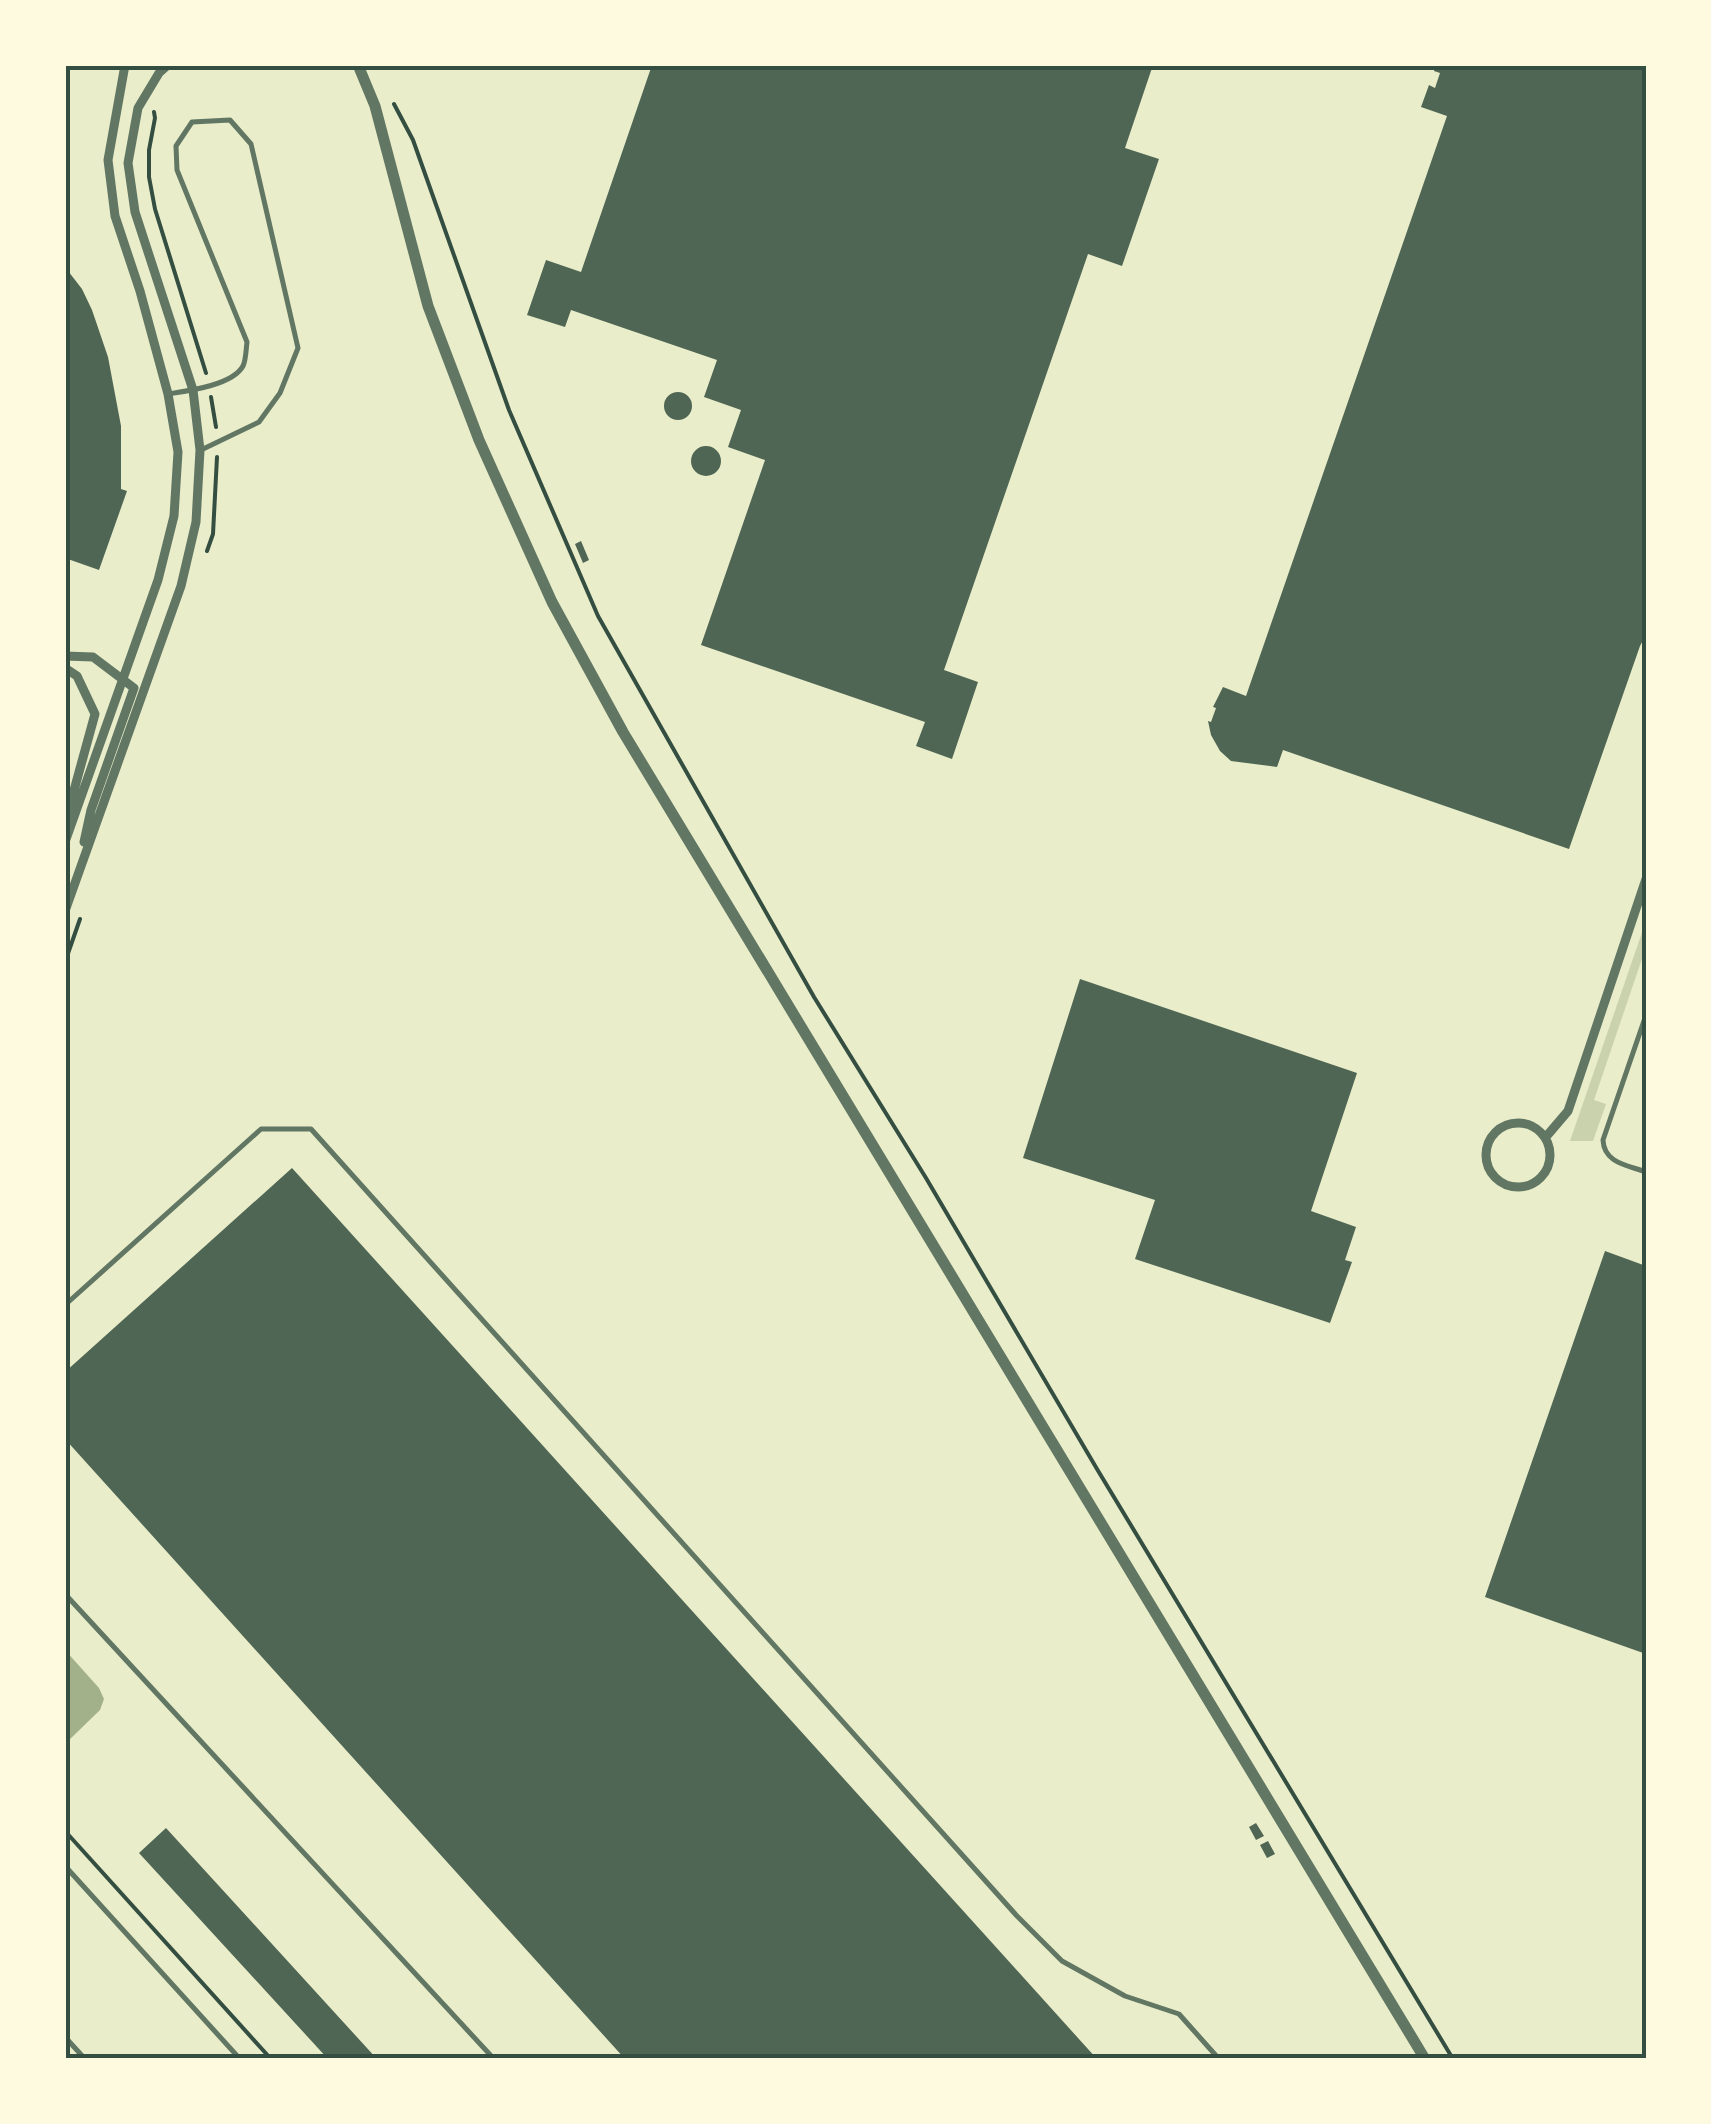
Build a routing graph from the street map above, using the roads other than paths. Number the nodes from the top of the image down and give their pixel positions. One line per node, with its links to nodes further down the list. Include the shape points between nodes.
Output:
1 (124, 65): 7 (street, via 108,160 115,216)
2 (168, 65): 6 (street, via 138,108 128,164 136,212)
3 (348, 65): 5 (street)
4 (358, 65): 5 (street)
5 (375, 106): 28 (street, via 428,306 552,602 623,732)
6 (193, 390): 7 (lane); 8 (street); 8 (lane, via 230,378 242,366 247,342 176,170 176,146 192,122 230,120 250,144 298,348 280,393 259,422)
7 (168, 394): 11 (street, via 178,452 174,516)
8 (200, 450): 14 (street, via 196,522 181,586)
9 (65, 656): 11 (street, via 93,657)
10 (65, 668): 12 (street, via 77,676 94,714)
11 (123, 678): 13 (street); 14 (street, via 134,688 91,810)
12 (65, 823)
13 (65, 842)
14 (78, 874): 16 (street)
15 (1646, 879): 18 (street, via 1568,1112)
16 (65, 910)
17 (1646, 1015): 19 (lane, via 1603,1140 1611,1160)
18 (1545, 1138): 18 (street, via 1528,1125 1506,1125 1486,1150 1496,1179 1515,1187 1535,1183 1548,1168)
19 (1646, 1172)
20 (65, 1306): 27 (lane, via 262,1129 311,1129 1017,1916 1062,1961 1125,1996 1179,2014)
21 (65, 1594): 26 (lane)
22 (65, 1866): 25 (lane)
23 (65, 2036): 24 (lane)
24 (85, 2059)
25 (240, 2059)
26 (494, 2059)
27 (1220, 2059)
28 (1426, 2059)

